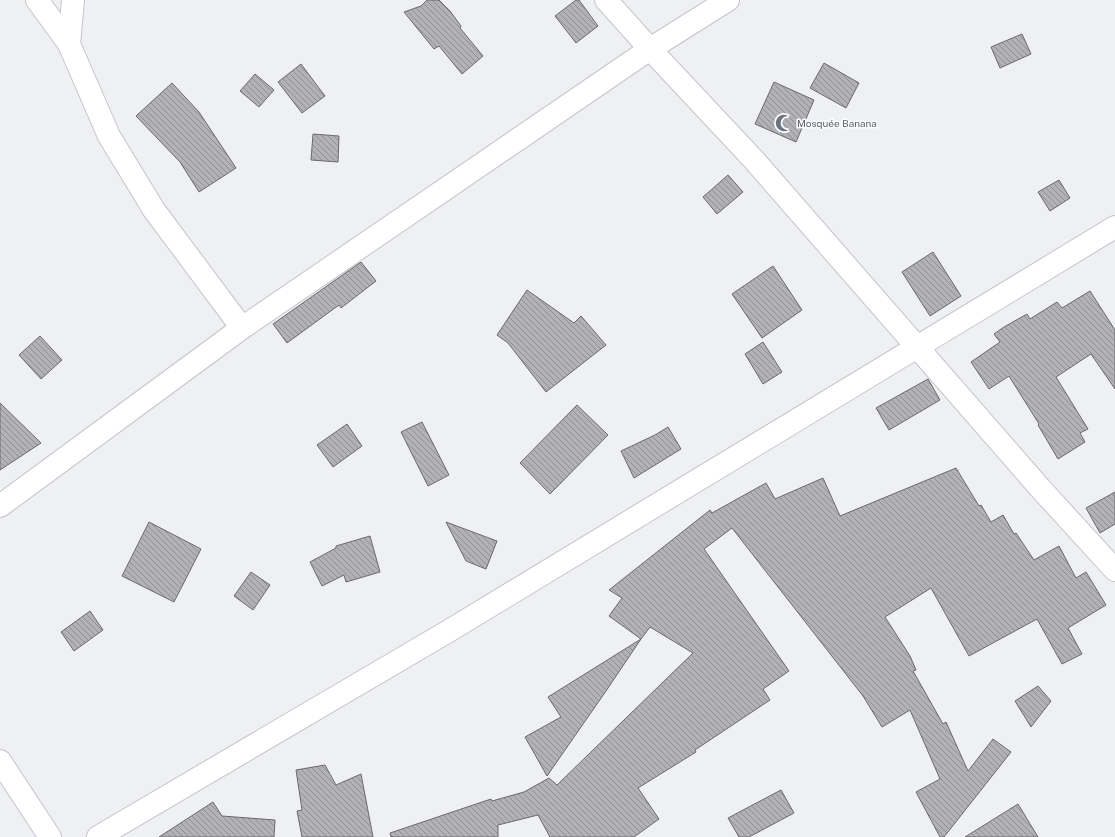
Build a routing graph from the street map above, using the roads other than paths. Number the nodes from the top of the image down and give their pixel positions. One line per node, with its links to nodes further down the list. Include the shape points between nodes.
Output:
1 (37, 0): 5 (street)
2 (73, 0): 5 (street)
3 (606, 0): 6 (street)
4 (728, 0): 6 (street)
5 (69, 44): 8 (street, via 109,136 150,203)
6 (650, 49): 8 (street); 9 (street, via 754,160)
7 (1115, 227): 9 (street)
8 (242, 328): 10 (street)
9 (916, 346): 11 (street); 14 (street, via 453,628)
10 (0, 506)
11 (1115, 570)
12 (0, 761): 13 (street)
13 (50, 837)
14 (98, 837)

